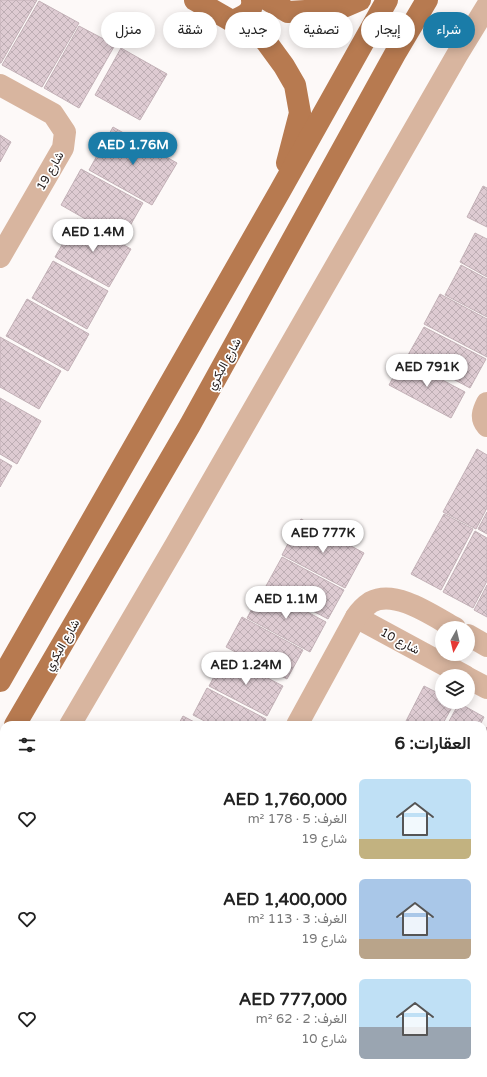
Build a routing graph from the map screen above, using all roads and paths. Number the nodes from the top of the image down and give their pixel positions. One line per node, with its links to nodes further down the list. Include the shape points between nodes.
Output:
1 (195, 0): 9 (main road)
2 (252, 0): 8 (main road)
3 (268, 0): 4 (main road, via 288,12 339,9)
4 (360, 0)
5 (387, 0): 12 (main road)
6 (427, 0): 24 (main road, شارع البكري, via 190,425)
7 (487, 6): 25 (street)
8 (250, 12)
9 (225, 18)
10 (271, 48): 12 (main road, via 295,85 300,112)
11 (0, 85): 13 (street, شارع 19, via 53,114 65,132 63,148)
12 (280, 191): 21 (main road)
13 (0, 257)
14 (487, 403): 15 (street, via 483,418)
15 (487, 426)
16 (356, 617): 17 (street, via 372,601 394,599 405,601); 20 (street, شارع 10); 26 (street)
17 (441, 621)
18 (475, 639): 19 (street)
19 (487, 646)
20 (452, 669)
21 (0, 681)
22 (475, 682): 23 (street)
23 (487, 688)
24 (17, 721)
25 (72, 721)
26 (299, 721)

